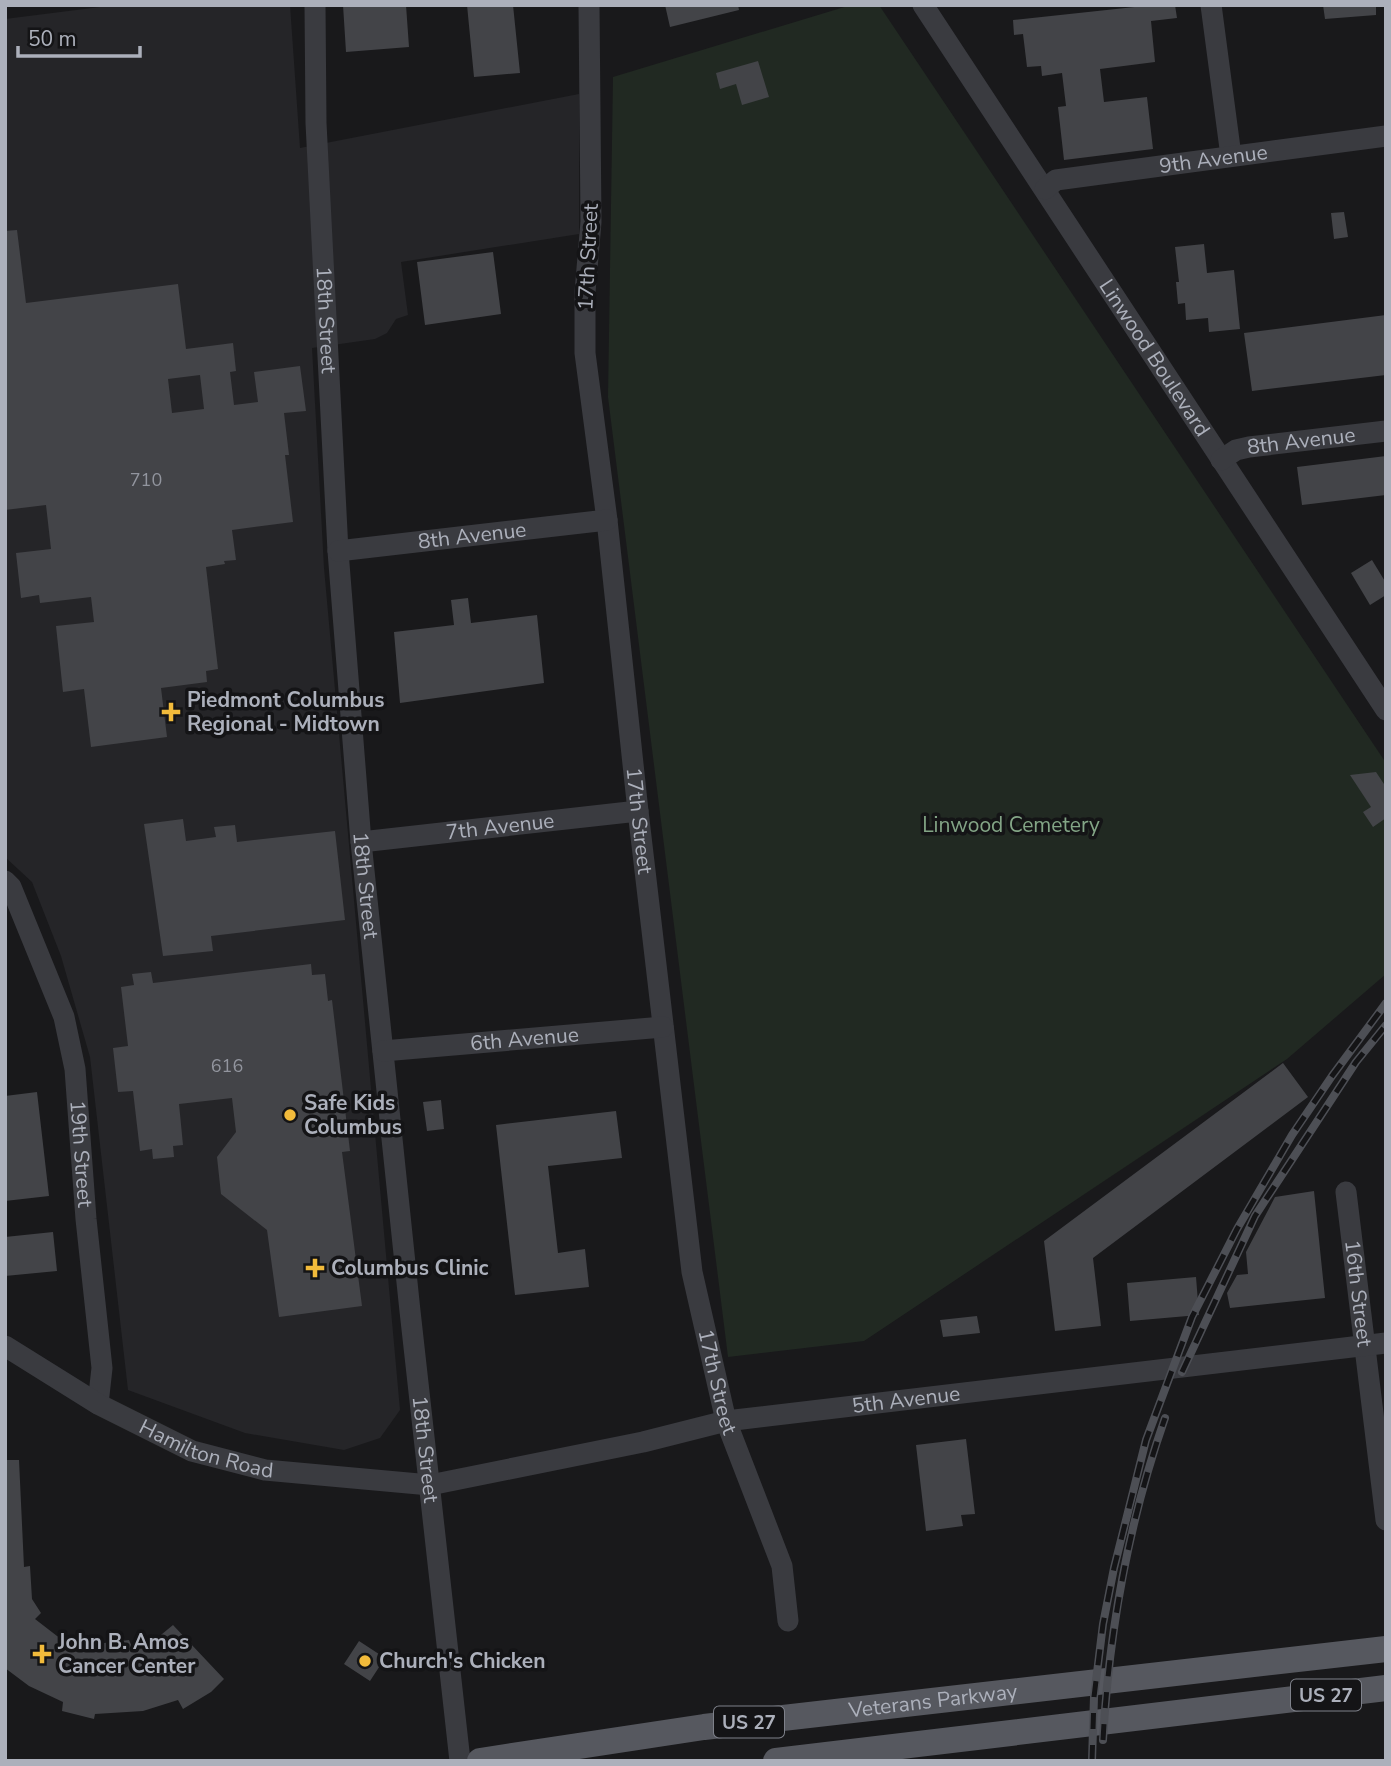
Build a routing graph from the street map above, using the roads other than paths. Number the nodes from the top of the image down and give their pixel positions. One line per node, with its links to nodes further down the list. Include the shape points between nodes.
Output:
1 (315, 5): 11 (street, 18th Street, via 317,138)
2 (589, 5): 10 (street, 17th Street, via 591,222 585,353)
3 (923, 5): 7 (street, Linwood Boulevard)
4 (1211, 5): 6 (street)
5 (1386, 136): 6 (street, 9th Avenue)
6 (1231, 156): 7 (street, 9th Avenue, via 1056,180)
7 (1045, 188): 9 (street, Linwood Boulevard)
8 (1386, 431): 9 (street, 8th Avenue, via 1249,447)
9 (1222, 460): 12 (street, Linwood Boulevard)
10 (607, 520): 11 (street, 8th Avenue); 13 (street, 17th Street)
11 (338, 551): 14 (street, 18th Street)
12 (1385, 709)
13 (638, 811): 14 (street, 7th Avenue); 16 (street, 17th Street)
14 (361, 842): 17 (street, 18th Street)
15 (5, 881): 21 (street, 19th Street, via 22,911 64,1017 75,1069 102,1368)
16 (663, 1027): 17 (street, 6th Avenue); 22 (street, 17th Street, via 692,1272)
17 (383, 1051): 23 (street, 18th Street)
18 (1346, 1192): 19 (street, 16th Street)
19 (1376, 1345): 22 (street, 5th Avenue); 24 (street, 16th Street)
20 (5, 1346): 21 (street, Hamilton Road)
21 (98, 1404): 23 (street, Hamilton Road, via 192,1451 265,1470)
22 (726, 1421): 23 (street, 5th Avenue); 25 (street, 17th Street, via 782,1566)
23 (430, 1485): 28 (street, 18th Street)
24 (1386, 1520)
25 (788, 1621)
26 (1386, 1649): 29 (main road, Veterans Parkway / US 27, via 705,1727)
27 (1386, 1689): 30 (main road, Veterans Parkway / US 27)
28 (460, 1761)
29 (481, 1761)
30 (776, 1761)

